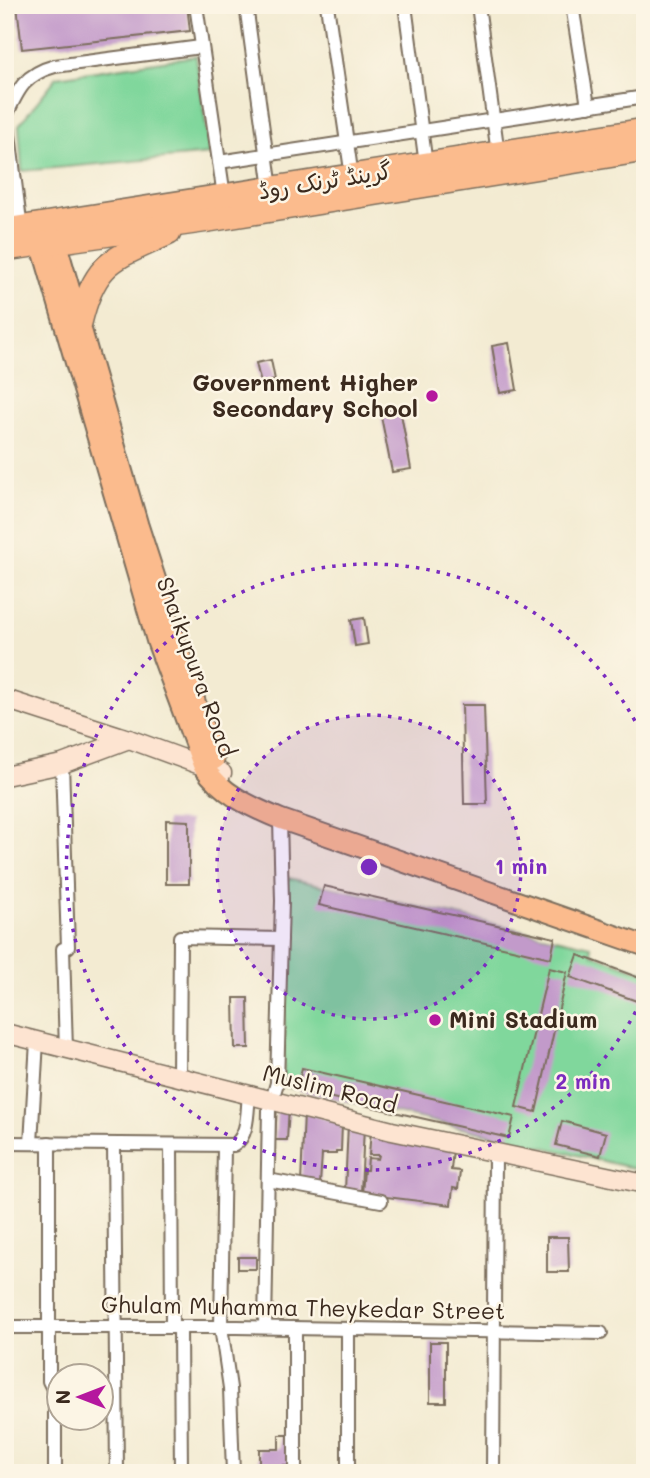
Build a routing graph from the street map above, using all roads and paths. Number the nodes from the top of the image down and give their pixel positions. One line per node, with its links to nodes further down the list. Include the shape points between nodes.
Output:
1 (196, 5): 7 (street)
2 (246, 5): 17 (street)
3 (327, 5): 14 (street)
4 (405, 5): 13 (street)
5 (478, 5): 11 (street)
6 (572, 5): 9 (street)
7 (201, 47): 10 (street, via 38,70); 18 (street)
8 (645, 97): 9 (street)
9 (588, 106): 11 (street)
10 (6, 112): 23 (street)
11 (494, 121): 13 (street); 16 (street)
12 (645, 130): 16 (highway, گرینڈ ٹرنک روڈ)
13 (422, 131): 14 (street); 19 (street)
14 (347, 145): 17 (street); 20 (street)
15 (645, 150): 22 (highway, گرینڈ ٹرنک روڈ)
16 (498, 154): 19 (highway, گرینڈ ٹرنک روڈ)
17 (266, 155): 18 (street); 21 (street)
18 (219, 162): 22 (street)
19 (426, 165): 20 (highway, گرینڈ ٹرنک روڈ)
20 (352, 177): 21 (highway, گرینڈ ٹرنک روڈ)
21 (271, 189): 22 (highway, گرینڈ ٹرنک روڈ)
22 (207, 210): 23 (highway, گرینڈ ٹرنک روڈ); 24 (highway, گرینڈ ٹرنک روڈ); 26 (highway, via 99,272 86,296)
23 (13, 230)
24 (48, 243): 25 (highway, گرینڈ ٹرنک روڈ); 26 (main road, Shaikupura Road); 30 (main road, Shaikupura Road, via 157,642)
25 (5, 249)
26 (80, 323): 31 (main road, Shaikupura Road, via 138,525)
27 (5, 699): 28 (street)
28 (129, 739): 29 (street); 30 (street)
29 (62, 764): 32 (street); 39 (street)
30 (203, 766): 31 (street); 33 (main road, Shaikupura Road, via 228,793)
31 (222, 773): 34 (main road, Shaikupura Road, via 234,785 283,810)
32 (5, 776)
33 (280, 819): 35 (street); 36 (main road, Shaikupura Road)
34 (645, 935)
35 (281, 939): 40 (street, via 180,937); 42 (street, via 277,1083)
36 (645, 946)
37 (5, 1033): 38 (street, Muslim Road)
38 (37, 1041): 39 (street, Muslim Road); 44 (street)
39 (66, 1050): 40 (street, Muslim Road)
40 (179, 1077): 41 (street, Muslim Road)
41 (249, 1094): 42 (street, Muslim Road); 48 (street, via 242,1138)
42 (271, 1101): 49 (street, Muslim Road); 50 (street)
43 (5, 1143): 44 (street)
44 (31, 1143): 45 (street)
45 (49, 1143): 46 (street); 54 (street)
46 (114, 1144): 47 (street); 55 (street)
47 (171, 1146): 48 (street); 56 (street)
48 (224, 1147): 57 (street)
49 (495, 1153): 51 (street, Muslim Road); 61 (street)
50 (268, 1180): 52 (street); 58 (street)
51 (645, 1184)
52 (381, 1201)
53 (5, 1326): 54 (street, Ghulam Muhamma Theykedar Street)
54 (49, 1327): 55 (street, Ghulam Muhamma Theykedar Street); 63 (street)
55 (116, 1327): 56 (street, Ghulam Muhamma Theykedar Street); 64 (street)
56 (176, 1327): 57 (street, Ghulam Muhamma Theykedar Street); 65 (street)
57 (221, 1327): 58 (street, Ghulam Muhamma Theykedar Street); 66 (street, via 230,1388)
58 (265, 1327): 59 (street, Ghulam Muhamma Theykedar Street)
59 (295, 1328): 60 (street, Ghulam Muhamma Theykedar Street); 67 (street)
60 (348, 1329): 61 (street, Ghulam Muhamma Theykedar Street); 68 (street)
61 (493, 1332): 62 (street, Ghulam Muhamma Theykedar Street); 69 (street)
62 (601, 1333)
63 (55, 1473)
64 (117, 1473)
65 (181, 1473)
66 (233, 1473)
67 (295, 1473)
68 (348, 1473)
69 (493, 1473)

